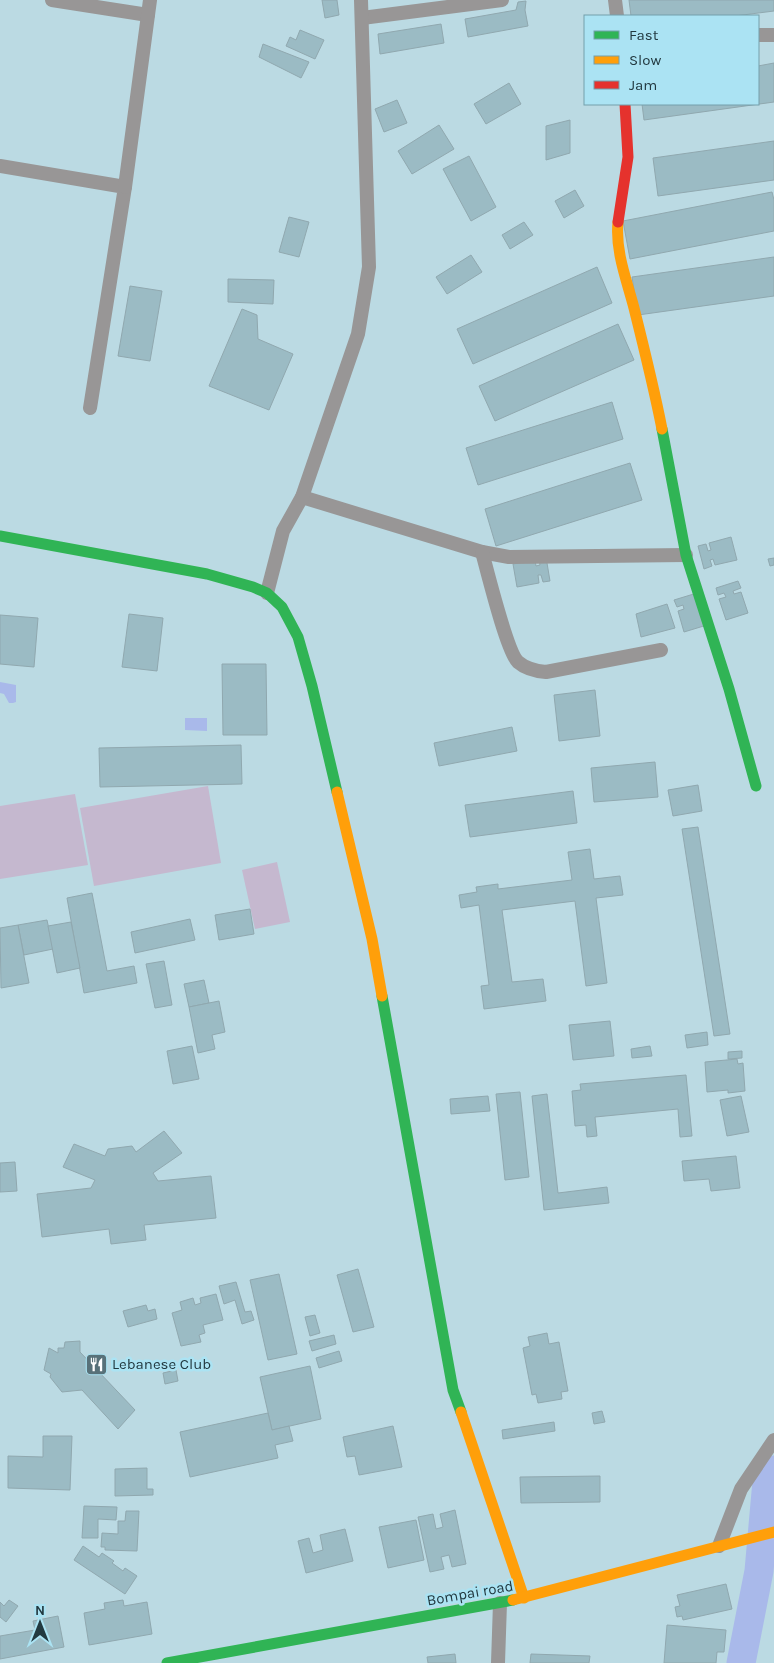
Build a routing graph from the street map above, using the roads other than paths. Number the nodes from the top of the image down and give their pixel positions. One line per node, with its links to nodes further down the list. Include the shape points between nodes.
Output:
1 (52, 0): 6 (street)
2 (150, 0): 6 (street)
3 (361, 0): 8 (street)
4 (502, 0): 8 (street)
5 (615, 0): 7 (street)
6 (148, 15): 13 (street)
7 (617, 15)
8 (362, 18): 15 (street, via 370,267 358,334)
9 (759, 35): 10 (street)
10 (774, 35)
11 (625, 105): 18 (street, via 628,157 618,242 654,386)
12 (0, 166): 13 (street)
13 (125, 187): 14 (street)
14 (90, 408)
15 (302, 497): 17 (street); 19 (street, via 282,531)
16 (0, 536): 19 (street, via 207,574)
17 (482, 552): 18 (street, via 516,557); 20 (street, via 508,642 516,660 525,668 546,672)
18 (686, 555): 21 (street)
19 (267, 594): 25 (street, via 282,607 298,637 312,686 372,939 453,1390)
20 (661, 650)
21 (756, 786)
22 (774, 1440): 24 (street, via 741,1489)
23 (774, 1532): 24 (street, Bompai road)
24 (719, 1546): 25 (street, Bompai road)
25 (524, 1598): 26 (street, Bompai road)
26 (500, 1603): 27 (street, Bompai road); 28 (street)
27 (167, 1663)
28 (498, 1663)

